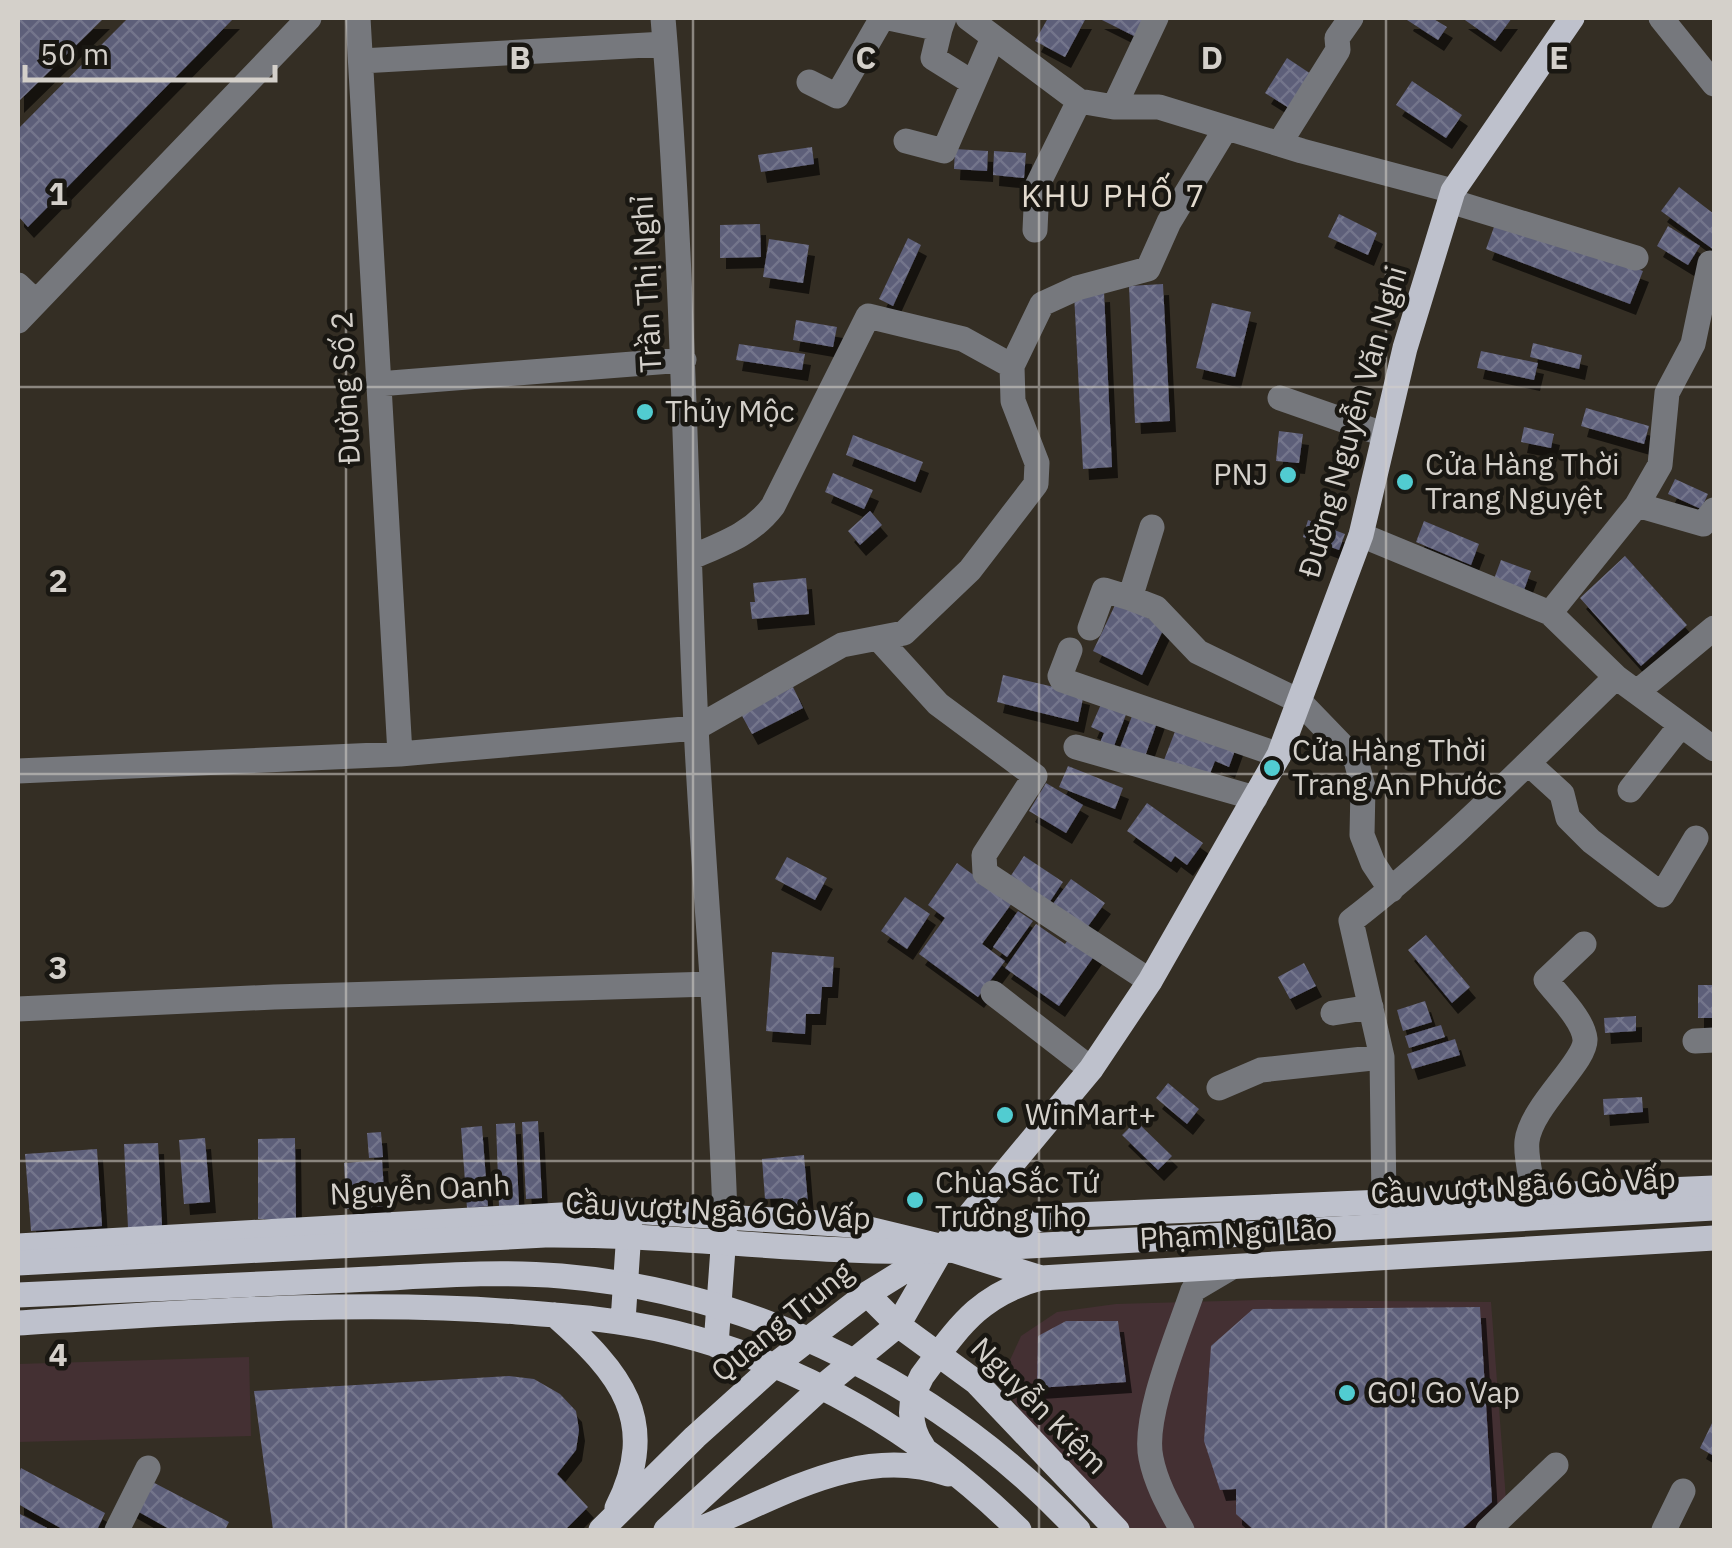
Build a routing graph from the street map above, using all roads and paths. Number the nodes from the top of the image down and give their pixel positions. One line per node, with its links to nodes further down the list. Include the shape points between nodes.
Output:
1 (310, 18): 26 (street)
2 (358, 18): 13 (street, Đường Số 2)
3 (663, 18): 12 (street, Trần Thị Nghỉ)
4 (885, 18): 10 (street); 14 (street, via 836,96)
5 (968, 18): 11 (street)
6 (1156, 18): 18 (street)
7 (1351, 18): 21 (street)
8 (1572, 18): 22 (main road, Đường Nguyễn Văn Nghi)
9 (1661, 18): 16 (street)
10 (942, 23): 15 (street, via 933,58)
11 (992, 38): 15 (street); 17 (street)
12 (665, 44): 13 (street); 28 (street, Trần Thị Nghỉ)
13 (360, 61): 30 (street, Đường Số 2)
14 (809, 82)
15 (973, 83): 20 (street, via 944,151)
16 (1714, 84)
17 (1079, 102): 18 (street); 23 (street, via 1036,186)
18 (1114, 107): 19 (street, via 1159,107)
19 (1226, 128): 21 (street); 29 (street, via 1168,222 1148,270 1042,304)
20 (906, 141)
21 (1280, 144): 22 (street)
22 (1452, 196): 24 (street); 32 (main road, Đường Nguyễn Văn Nghi)
23 (1035, 230)
24 (1636, 258)
25 (1710, 262): 33 (street, via 1692,344 1668,394 1660,465)
26 (27, 294): 27 (street)
27 (18, 321)
28 (684, 360): 30 (street); 37 (street, Trần Thị Nghỉ)
29 (1012, 366): 37 (street, via 963,339 868,316 759,524); 42 (street, via 1012,400 1037,464 1036,484 970,570 904,633)
30 (378, 384): 50 (street, Đường Số 2)
31 (1280, 398): 32 (street)
32 (1383, 434): 36 (main road, Đường Nguyễn Văn Nghi)
33 (1637, 505): 34 (street, via 1703,524); 39 (street)
34 (1714, 510)
35 (1152, 527): 38 (street)
36 (1361, 535): 39 (street); 45 (main road, Đường Nguyễn Văn Nghi)
37 (690, 558): 47 (street, Trần Thị Nghỉ)
38 (1130, 598): 40 (street, via 1104,590); 45 (street, via 1156,608 1198,652)
39 (1550, 613): 44 (street)
40 (1090, 628)
41 (1714, 628): 44 (street)
42 (878, 638): 47 (street, via 842,645); 59 (street, via 938,704 1035,776 984,855 985,873)
43 (1070, 650): 51 (street, via 1062,680)
44 (1626, 685): 46 (street); 52 (street)
45 (1299, 701): 51 (main road, Đường Nguyễn Văn Nghi); 57 (street, via 1356,760 1362,835)
46 (1681, 725): 49 (street); 54 (street)
47 (696, 728): 50 (street); 60 (street, Trần Thị Nghỉ)
48 (1076, 747): 55 (street)
49 (1714, 749)
50 (400, 754): 53 (street)
51 (1280, 755): 55 (main road, Đường Nguyễn Văn Nghi)
52 (1528, 763): 56 (street, via 1562,794 1568,818 1662,895); 57 (street)
53 (18, 771)
54 (1630, 790)
55 (1256, 798): 59 (main road, Đường Nguyễn Văn Nghi)
56 (1696, 838)
57 (1391, 890): 62 (street, via 1351,921)
58 (1584, 944): 69 (street, via 1546,980 1586,1042 1541,1104 1527,1140)
59 (1150, 981): 66 (main road, Đường Nguyễn Văn Nghi)
60 (712, 984): 63 (street); 73 (street)
61 (992, 993): 66 (street)
62 (1371, 1008): 64 (street); 65 (street)
63 (18, 1009)
64 (1333, 1013)
65 (1382, 1056): 67 (street, via 1261,1070); 70 (street)
66 (1091, 1069): 76 (main road, Đường Nguyễn Văn Nghi)
67 (1219, 1088)
68 (1714, 1188): 69 (main road, Phạm Ngũ Lão)
69 (1534, 1196): 70 (main road, Phạm Ngũ Lão)
70 (1384, 1202): 76 (main road, Phạm Ngũ Lão, via 1051,1216)
71 (1714, 1208): 77 (main road, Cầu vượt Ngã 6 Gò Vấp, bridge, via 918,1252 546,1235)
72 (630, 1211): 73 (main road, Nguyễn Oanh); 75 (main road, Nguyễn Oanh); 83 (main road)
73 (725, 1216): 76 (main road, Nguyễn Oanh, via 852,1225); 86 (main road)
74 (1714, 1238): 78 (main road, Phạm Ngũ Lão)
75 (18, 1246)
76 (943, 1247): 79 (main road, Phạm Ngũ Lão); 81 (main road, Quang Trung); 85 (main road)
77 (18, 1264)
78 (1232, 1267): 79 (main road, Phạm Ngũ Lão); 102 (street, via 1193,1290 1154,1407 1150,1455)
79 (1040, 1278): 87 (main road, via 975,1309)
80 (18, 1294): 100 (main road, bridge, via 505,1273 673,1294 781,1328 872,1371 953,1420)
81 (867, 1294): 85 (main road, Nguyễn Kiệm); 88 (main road, Quang Trung)
82 (556, 1315): 83 (main road); 84 (main road, via 340,1306); 95 (main road, via 606,1365 632,1406 635,1457 627,1489)
83 (623, 1321): 86 (main road)
84 (18, 1323)
85 (898, 1325): 87 (main road, Nguyễn Kiệm); 89 (main road)
86 (716, 1345): 88 (main road)
87 (939, 1353): 90 (main road, via 912,1400 913,1426); 101 (main road, Nguyễn Kiệm, via 998,1403)
88 (774, 1366): 89 (main road); 95 (main road, Quang Trung)
89 (822, 1387): 90 (main road); 97 (main road)
90 (925, 1450): 93 (main road)
91 (1556, 1465): 103 (street)
92 (148, 1468): 96 (street)
93 (968, 1483): 98 (main road, via 920,1466 871,1464); 99 (main road)
94 (1683, 1491): 104 (street)
95 (606, 1526)
96 (117, 1530)
97 (666, 1530)
98 (696, 1530)
99 (1019, 1530)
100 (1078, 1530)
101 (1116, 1530)
102 (1182, 1530)
103 (1488, 1530)
104 (1664, 1530)

